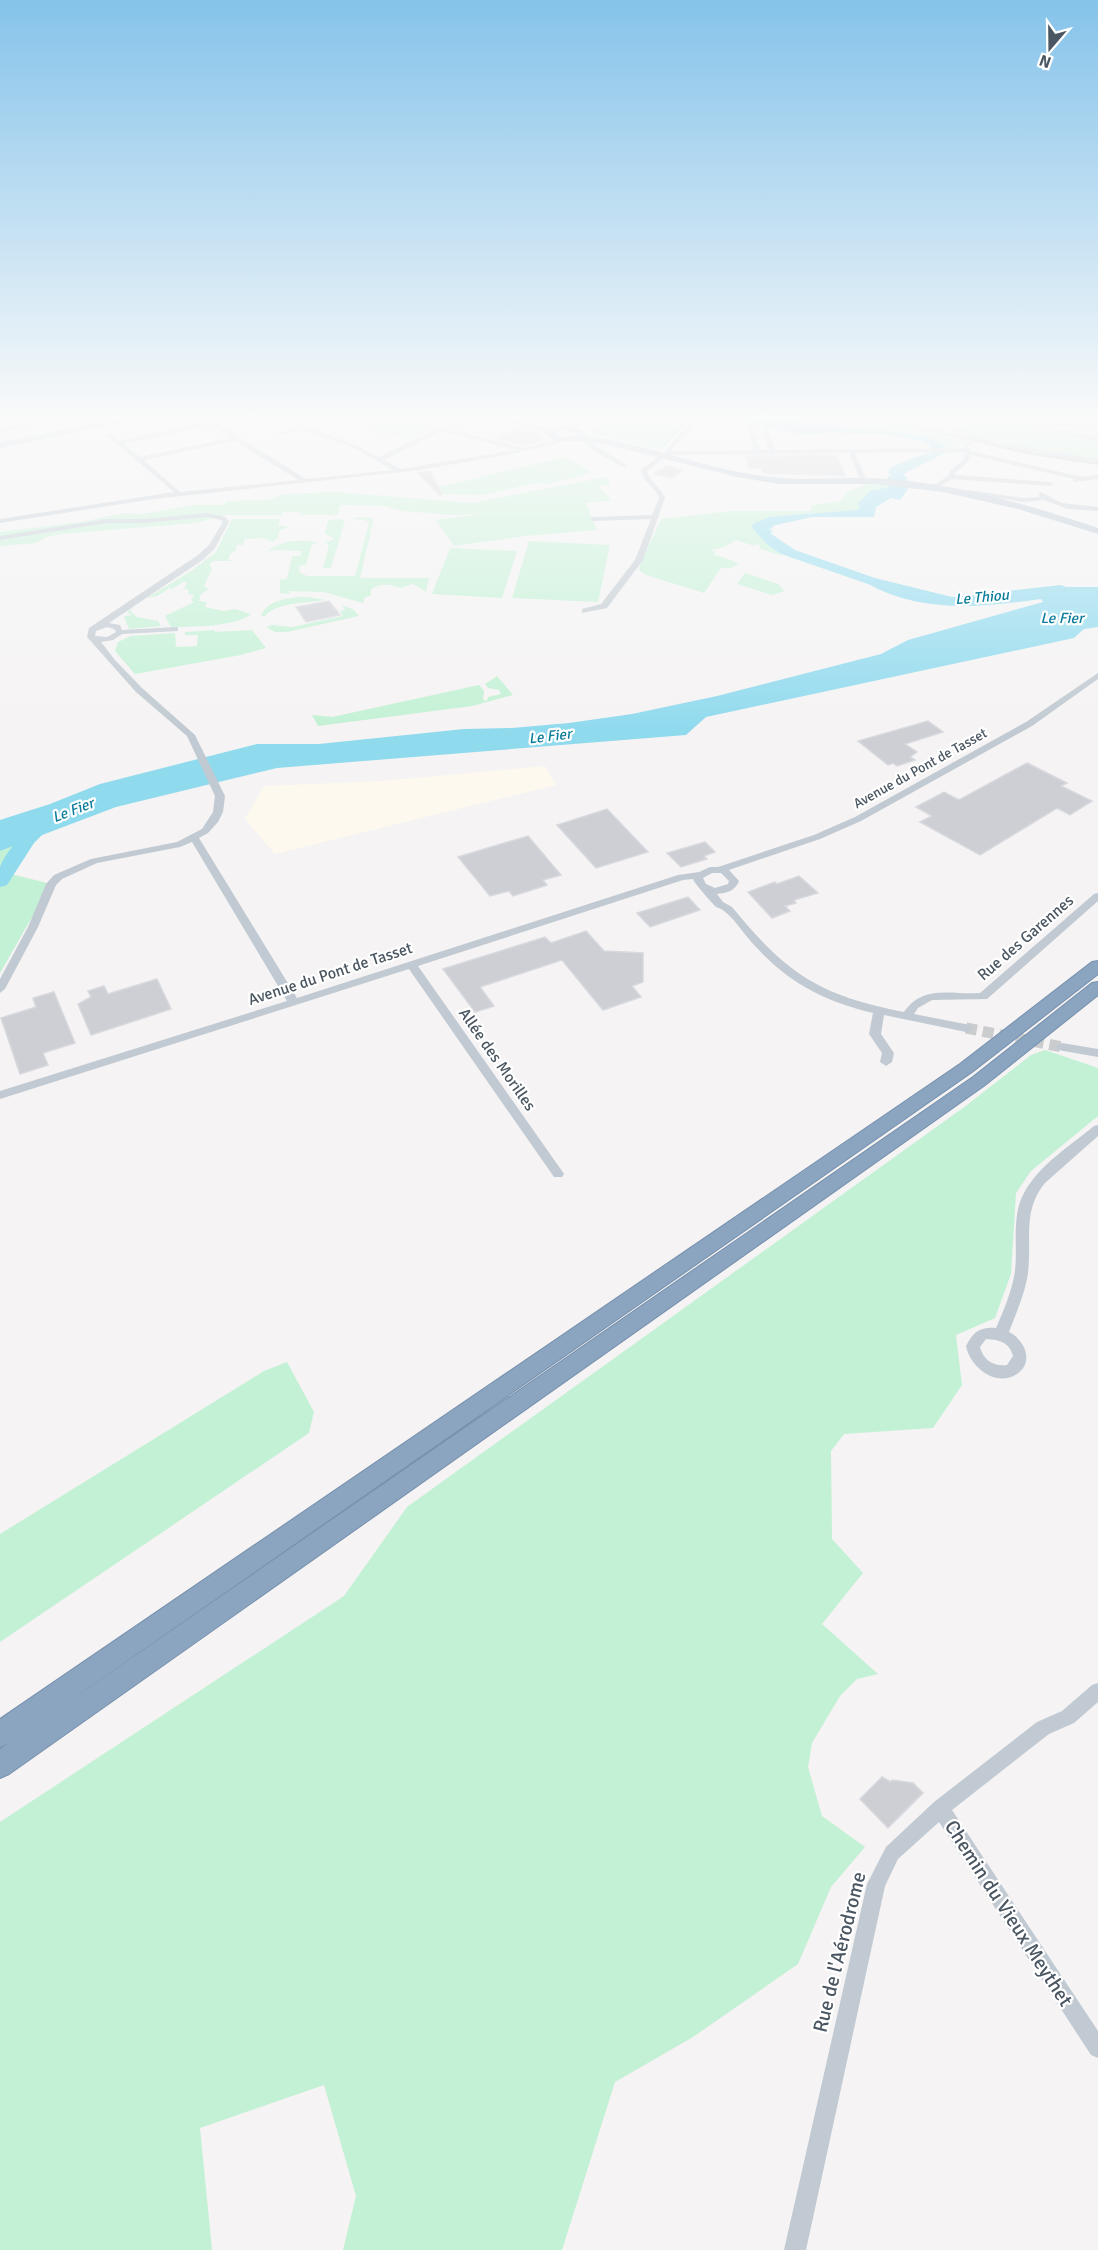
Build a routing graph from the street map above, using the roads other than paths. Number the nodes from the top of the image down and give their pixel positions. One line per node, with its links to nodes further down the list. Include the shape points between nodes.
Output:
1 (107, 521): 8 (street)
2 (107, 521): 3 (street)
3 (145, 521)
4 (218, 521): 10 (street, via 222,528 201,557)
5 (654, 521): 9 (street, via 641,556 620,588 604,606)
6 (1067, 521): 7 (main road)
7 (1098, 531)
8 (0, 538)
9 (585, 611)
10 (120, 612): 12 (street); 13 (street)
11 (168, 627): 13 (street)
12 (96, 628): 13 (street, via 107,626); 14 (street, via 90,633)
13 (117, 632): 14 (street); 15 (street)
14 (94, 638): 15 (street)
15 (106, 652): 17 (street, via 192,744 212,787 218,812 213,822)
16 (1098, 675): 18 (street, Avenue du Pont de Tasset, via 1029,724 858,819)
17 (194, 838): 28 (street, via 162,849 94,861 58,877); 29 (street)
18 (742, 861): 19 (street, Avenue du Pont de Tasset); 20 (street)
19 (719, 870): 20 (street); 21 (street, Avenue du Pont de Tasset, via 706,871)
20 (732, 876): 22 (street, via 734,884)
21 (702, 883): 22 (street, Avenue du Pont de Tasset); 24 (street, via 718,904); 25 (street, Avenue du Pont de Tasset, via 670,882)
22 (725, 890): 24 (street)
23 (1098, 896): 31 (street, Rue des Garennes, via 983,996 928,997 913,1006)
24 (728, 909): 30 (street, via 805,984 839,999)
25 (411, 964): 29 (street, Avenue du Pont de Tasset); 38 (street, Allée des Morilles)
26 (1098, 966): 41 (highway, via 966,1068)
27 (1098, 987): 42 (highway, via 979,1081)
28 (0, 989)
29 (294, 1003): 36 (street, Avenue du Pont de Tasset)
30 (879, 1009): 31 (street); 35 (street, via 875,1034 888,1053)
31 (908, 1015): 32 (street)
32 (966, 1028)
33 (1062, 1047): 34 (street)
34 (1098, 1053)
35 (886, 1062)
36 (0, 1095)
37 (1098, 1130): 39 (street, via 1042,1179 1029,1196 1023,1222 1021,1277)
38 (558, 1174)
39 (1001, 1334)
40 (1098, 1691): 43 (street, Rue de l'Aérodrome, via 1068,1717 1043,1728)
41 (0, 1734)
42 (0, 1765)
43 (940, 1808): 44 (street, Chemin du Vieux Meythet); 45 (street, Rue de l'Aérodrome, via 892,1853 876,1884)
44 (1098, 2048)
45 (795, 2250)

